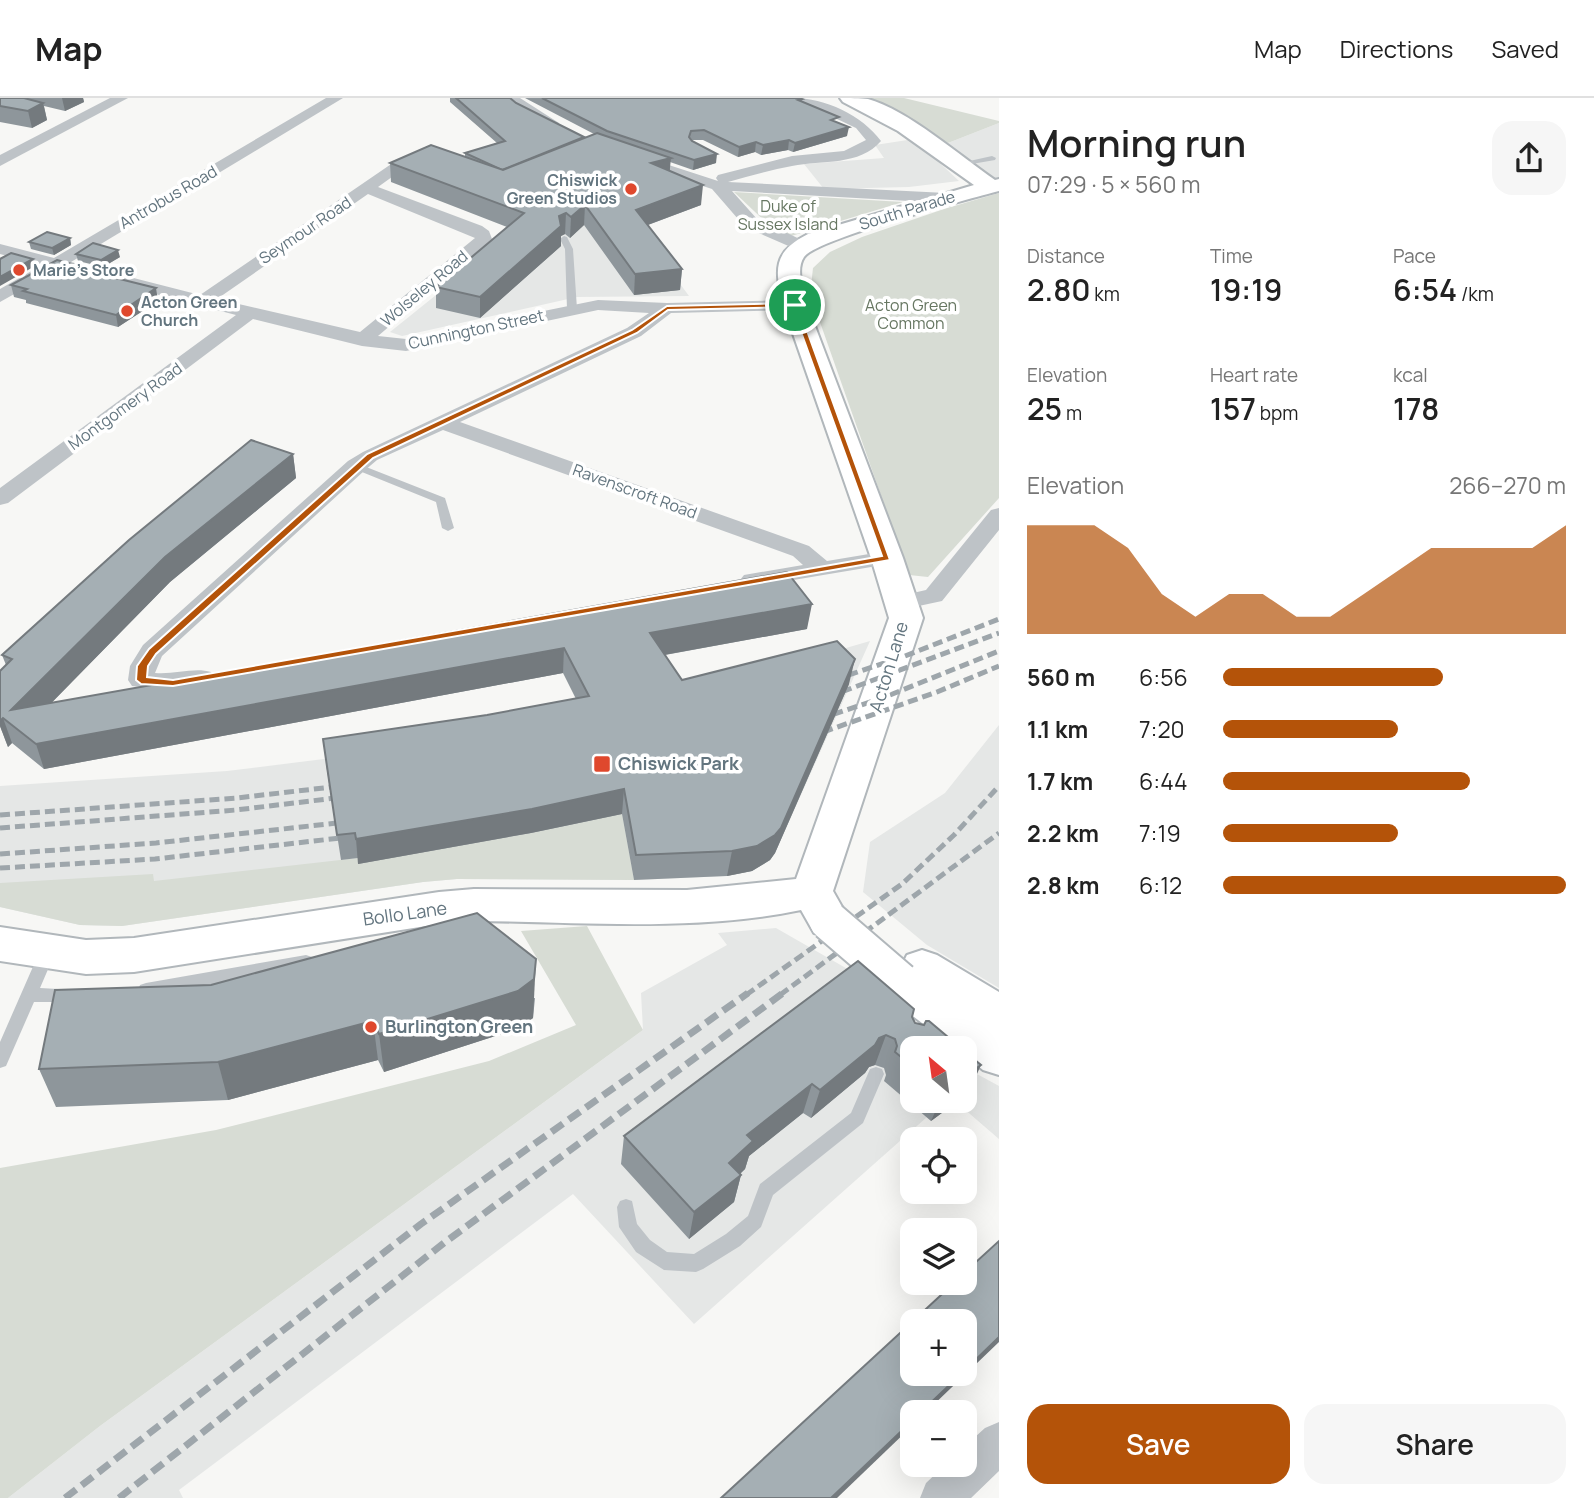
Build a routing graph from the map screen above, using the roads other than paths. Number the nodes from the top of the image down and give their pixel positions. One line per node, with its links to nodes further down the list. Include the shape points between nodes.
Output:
1 (121, 98): 7 (street)
2 (336, 98): 24 (street, Antrobus Road)
3 (510, 98): 8 (street)
4 (800, 98): 16 (street, via 861,125 874,141 845,157 794,160)
5 (849, 98): 15 (main road, via 888,116)
6 (55, 116): 7 (street)
7 (77, 121): 12 (street)
8 (565, 130)
9 (999, 152): 11 (lane, via 986,155)
10 (624, 155): 17 (street)
11 (996, 160): 15 (lane)
12 (0, 161)
13 (405, 161): 19 (street, Seymour Road)
14 (728, 161): 16 (street)
15 (960, 164): 18 (main road)
16 (750, 172): 17 (street)
17 (709, 184): 20 (street); 22 (street, via 751,223)
18 (995, 185): 20 (main road, South Parade)
19 (367, 188): 26 (street, Seymour Road); 31 (street, Wolseley Road, via 476,230 484,239)
20 (946, 198): 22 (main road, South Parade)
21 (564, 239): 29 (lane, via 569,249)
22 (808, 242): 27 (main road, Acton Lane, via 790,258 787,273)
23 (0, 249): 24 (street, Cunnington Street)
24 (56, 262): 25 (street, Antrobus Road); 26 (street, Cunnington Street)
25 (0, 297)
26 (204, 300): 30 (street, Cunnington Street)
27 (795, 305): 28 (street, Cunnington Street); 37 (main road, Acton Lane)
28 (667, 308): 29 (street, Cunnington Street, via 598,304); 32 (street, via 634,332)
29 (572, 309): 31 (street, Cunnington Street, via 406,345)
30 (250, 313): 31 (street, Cunnington Street); 34 (street, Montgomery Road)
31 (362, 340)
32 (444, 423): 33 (street); 38 (street, Ravenscroft Road, via 801,551)
33 (356, 466): 36 (lane, via 441,500); 41 (street, via 152,651 142,666 141,680 173,683)
34 (0, 499)
35 (999, 515): 40 (street, via 934,596)
36 (448, 528)
37 (887, 558): 38 (street); 40 (main road, Acton Lane)
38 (822, 568): 39 (street)
39 (727, 585)
40 (900, 603): 42 (main road, Acton Lane, via 904,627)
41 (227, 673)
42 (830, 908): 44 (main road, Bollo Lane, via 777,899 455,914 134,955); 46 (main road, bridge)
43 (0, 944): 44 (main road, Bollo Lane)
44 (47, 953): 49 (lane)
45 (316, 959): 48 (lane)
46 (911, 974): 50 (main road); 51 (main road, via 937,1023)
47 (84, 994): 49 (lane)
48 (125, 994)
49 (29, 995): 52 (lane)
50 (999, 1015)
51 (999, 1056)
52 (0, 1060)
53 (876, 1074): 54 (lane, via 857,1118 766,1190 755,1221 696,1263 664,1261 643,1246 628,1227)
54 (626, 1207)
55 (999, 1442): 56 (street)
56 (941, 1498)

